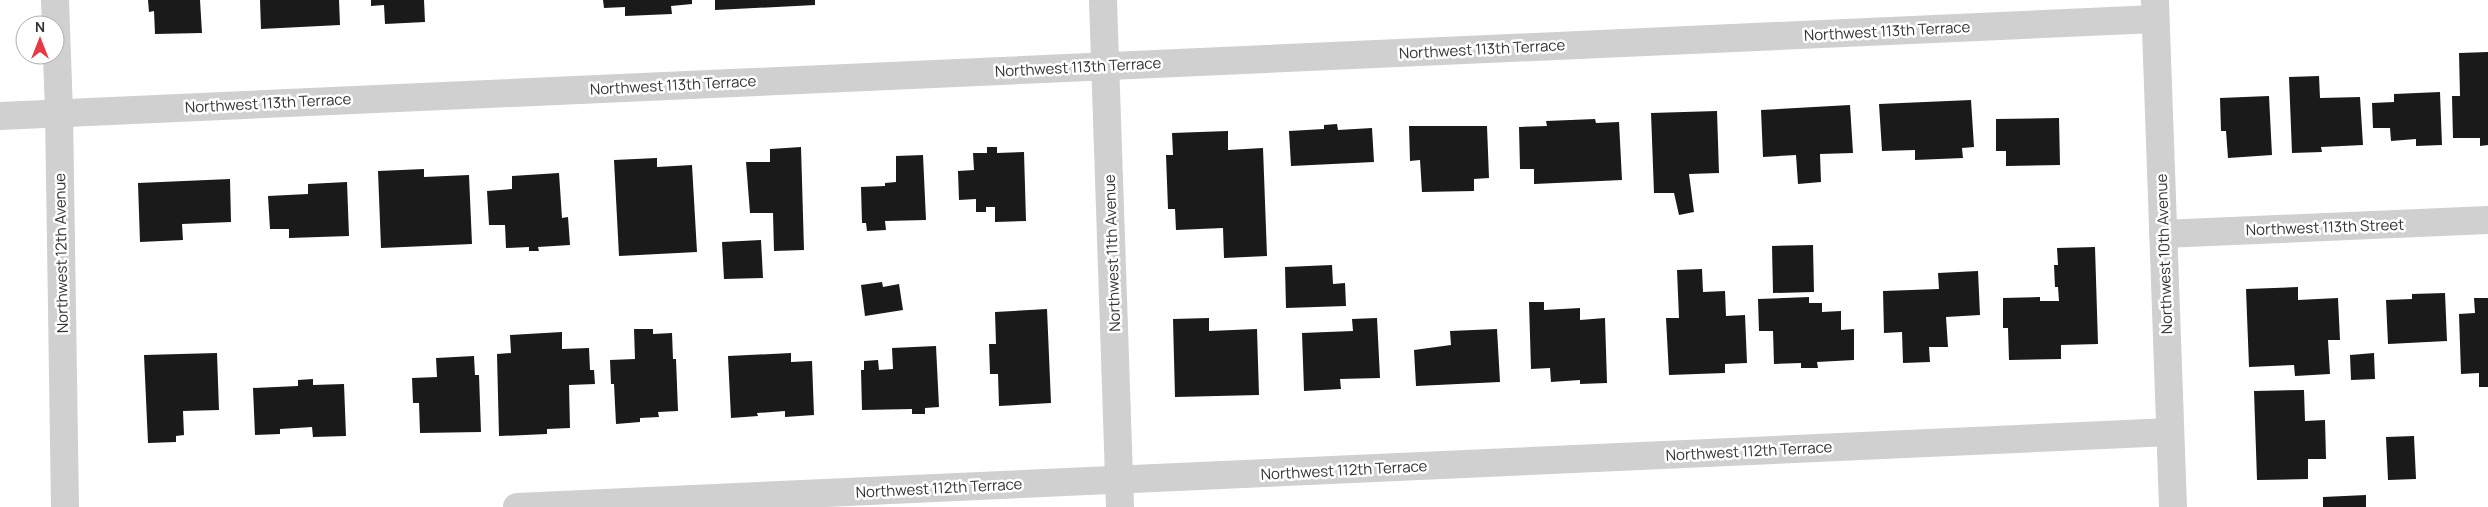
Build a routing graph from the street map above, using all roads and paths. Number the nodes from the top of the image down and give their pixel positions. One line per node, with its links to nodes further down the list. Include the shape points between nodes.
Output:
1 (55, 0): 5 (street, Northwest 12th Avenue)
2 (1103, 0): 4 (street, Northwest 11th Avenue)
3 (2155, 9): 4 (street, Northwest 113th Terrace); 8 (street, Northwest 10th Avenue)
4 (1105, 65): 5 (street, Northwest 113th Terrace); 10 (street, Northwest 11th Avenue)
5 (59, 112): 6 (street, Northwest 113th Terrace); 11 (street, Northwest 12th Avenue)
6 (0, 116)
7 (2488, 220): 8 (street, Northwest 113th Street)
8 (2163, 234): 9 (street, Northwest 10th Avenue)
9 (2170, 432): 10 (street, Northwest 112th Terrace); 14 (street, Northwest 10th Avenue)
10 (1119, 480): 12 (street, Northwest 112th Terrace); 13 (street, Northwest 11th Avenue)
11 (64, 507)
12 (518, 507)
13 (1120, 507)
14 (2173, 507)

